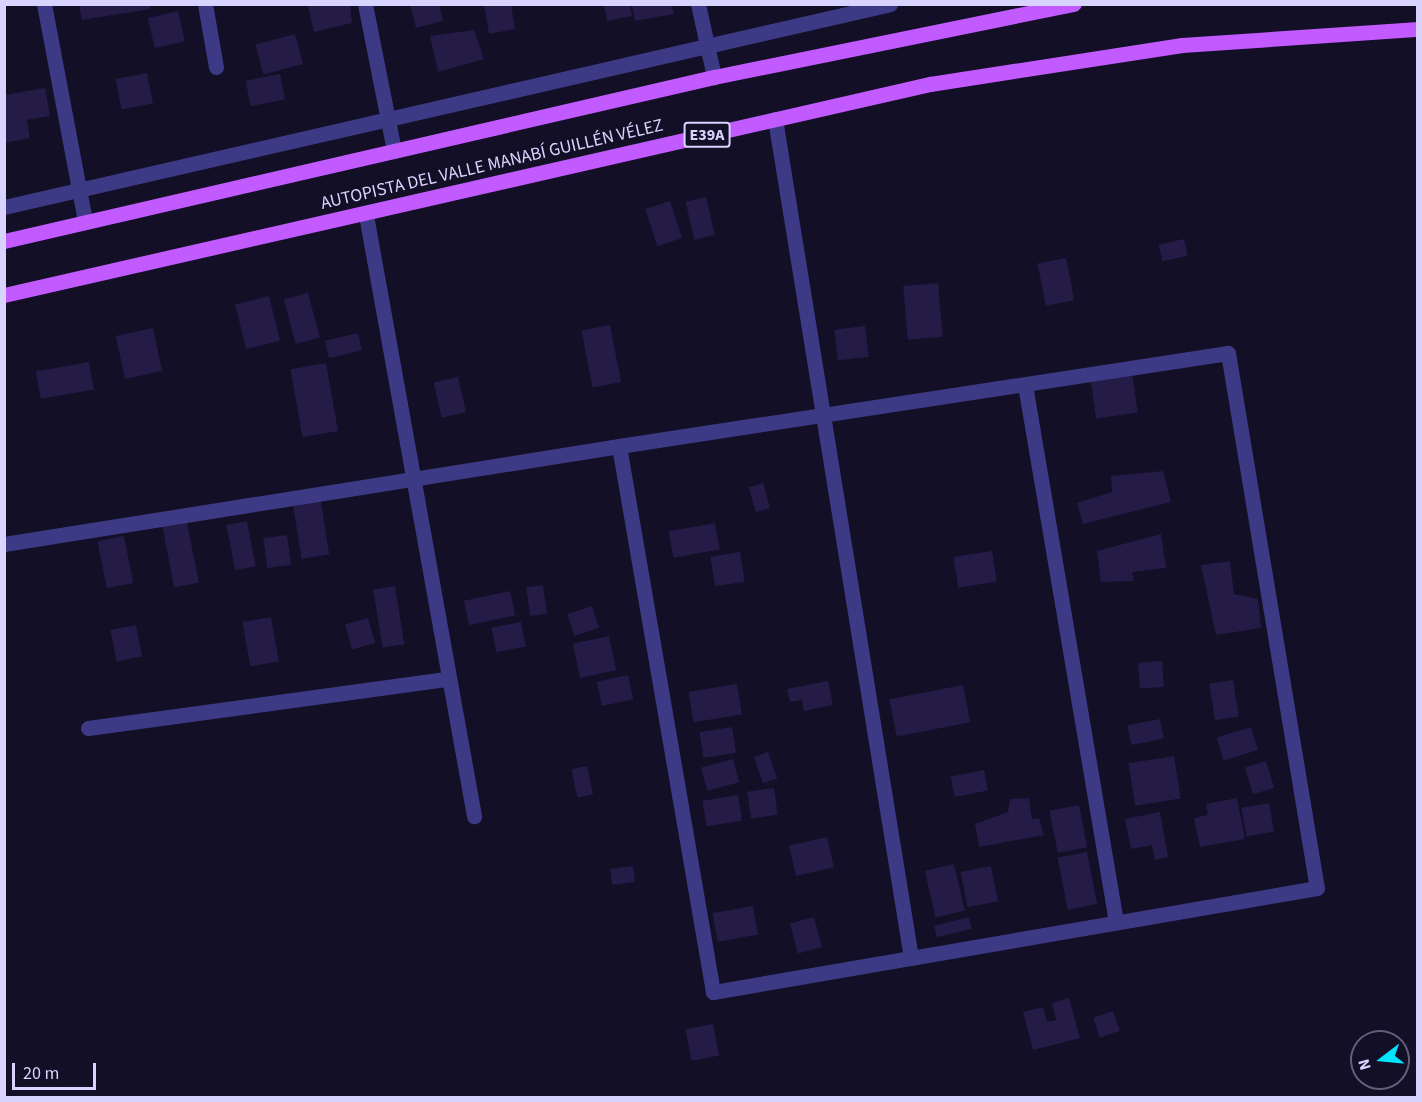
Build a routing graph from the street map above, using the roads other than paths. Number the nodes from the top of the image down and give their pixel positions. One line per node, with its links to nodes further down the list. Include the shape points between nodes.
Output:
1 (44, 4): 15 (street)
2 (205, 4): 10 (street)
3 (365, 4): 12 (street)
4 (698, 4): 9 (street)
5 (890, 4): 9 (street)
6 (1074, 4): 7 (main road, AUTOPISTA DEL VALLE MANABÍ GUILLÉN VÉLEZ)
7 (1029, 8): 11 (main road, AUTOPISTA DEL VALLE MANABÍ GUILLÉN VÉLEZ)
8 (1418, 29): 13 (main road, AUTOPISTA DEL VALLE MANABÍ GUILLÉN VÉLEZ / E39A, via 1285,35 1048,63)
9 (707, 46): 11 (street); 12 (street)
10 (216, 67)
11 (714, 77): 14 (main road, AUTOPISTA DEL VALLE MANABÍ GUILLÉN VÉLEZ)
12 (387, 117): 14 (street); 15 (street)
13 (775, 119): 17 (main road, AUTOPISTA DEL VALLE MANABÍ GUILLÉN VÉLEZ / E39A); 22 (street)
14 (394, 151): 18 (main road, AUTOPISTA DEL VALLE MANABÍ GUILLÉN VÉLEZ)
15 (79, 190): 16 (street); 18 (street)
16 (4, 207)
17 (366, 214): 20 (main road, AUTOPISTA DEL VALLE MANABÍ GUILLÉN VÉLEZ / E39A); 24 (street)
18 (85, 222): 19 (main road, AUTOPISTA DEL VALLE MANABÍ GUILLÉN VÉLEZ)
19 (4, 241)
20 (4, 296)
21 (1025, 385): 22 (street); 29 (street); 29 (street, via 1228,353 1317,888)
22 (822, 417): 23 (street); 30 (street)
23 (619, 446): 24 (street); 30 (street, via 713,992)
24 (410, 480): 25 (street); 26 (street)
25 (4, 544)
26 (446, 679): 27 (street); 28 (street)
27 (88, 728)
28 (474, 816)
29 (1116, 922): 30 (street)
30 (911, 958)

